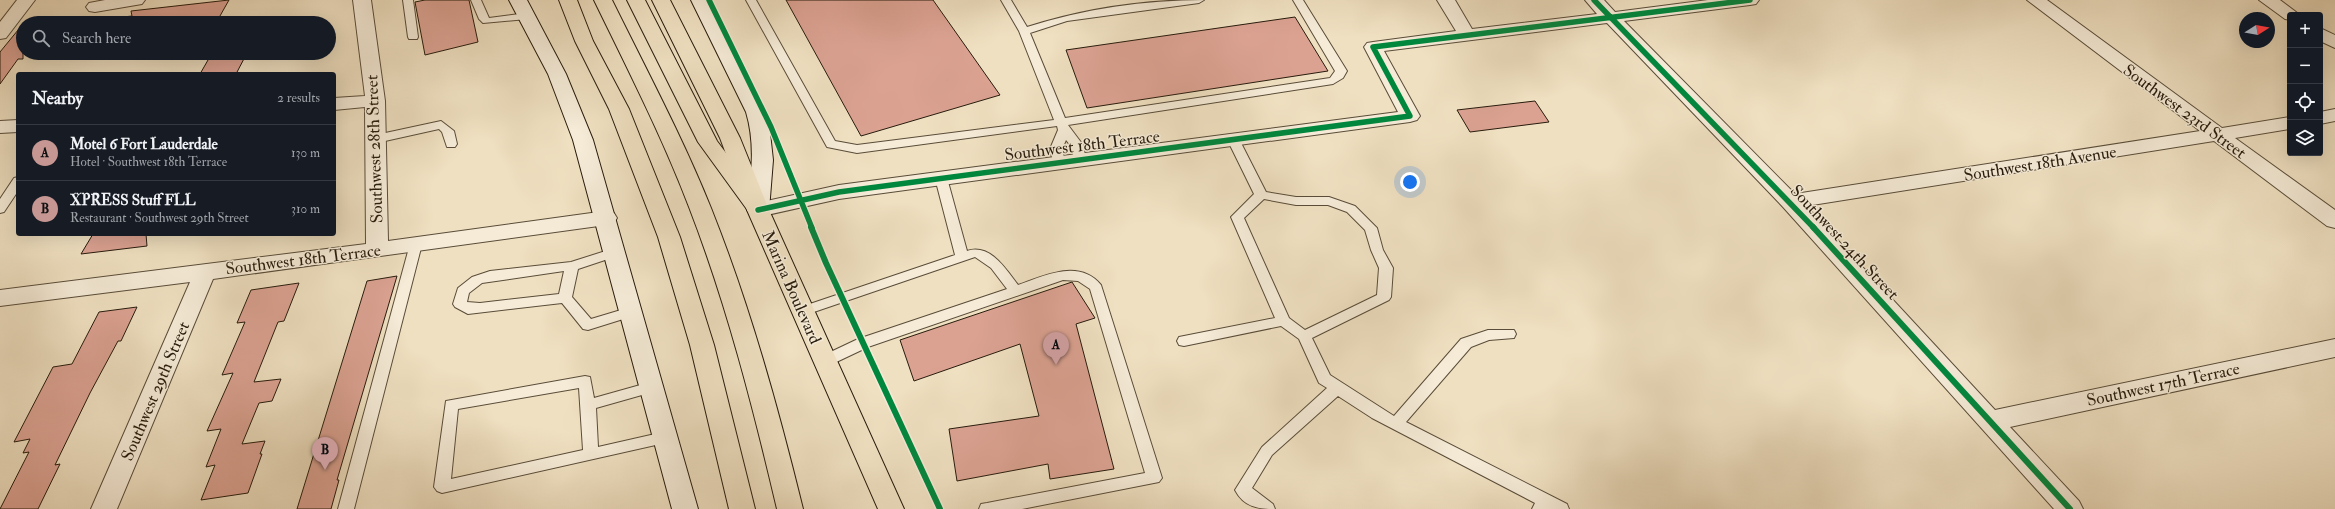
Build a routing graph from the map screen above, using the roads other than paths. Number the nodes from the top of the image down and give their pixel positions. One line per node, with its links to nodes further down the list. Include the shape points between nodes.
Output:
1 (26, 0): 27 (street)
2 (136, 0): 22 (street)
3 (362, 0): 33 (street, Southwest 28th Street)
4 (408, 0): 30 (lane)
5 (490, 0): 21 (lane)
6 (556, 0): 31 (main road)
7 (568, 0): 31 (main road)
8 (603, 0): 84 (main road, via 658,112 701,212 739,323)
9 (636, 0): 52 (main road, via 708,142)
10 (661, 0): 52 (main road, Marina Boulevard, via 730,138)
11 (700, 0): 52 (street, via 761,125 763,150)
12 (751, 0): 39 (lane, via 831,144 857,149)
13 (1006, 0): 26 (lane)
14 (1199, 0): 26 (lane, via 1066,18)
15 (1298, 0): 39 (lane, via 1340,71 1339,76 1333,81)
16 (1446, 0): 28 (street)
17 (1594, 0): 25 (street, Southwest 24th Street)
18 (1750, 0): 25 (street)
19 (2036, 0): 41 (street, Southwest 23rd Street)
20 (2268, 0): 24 (street)
21 (476, 2): 23 (lane, via 487,21)
22 (95, 7)
23 (522, 8): 53 (street, via 570,105)
24 (2287, 12)
25 (1609, 16): 28 (street); 50 (street, Southwest 24th Street)
26 (1024, 30): 39 (lane)
27 (0, 34)
28 (1467, 35): 43 (street, Southwest 18th Terrace, via 1373,47 1410,116)
29 (2323, 35): 32 (street)
30 (413, 37)
31 (584, 41): 83 (main road, via 619,109 669,237 702,345)
32 (2335, 43)
33 (375, 101): 34 (street); 42 (street, Southwest 28th Street)
34 (336, 104)
35 (2335, 115): 36 (street)
36 (2323, 117)
37 (2287, 124): 41 (street, Southwest 18th Avenue)
38 (16, 126): 40 (street)
39 (1064, 126): 45 (lane, via 1077,145); 46 (lane, via 1056,149)
40 (0, 127)
41 (2218, 135): 50 (street, Southwest 18th Avenue); 54 (street, Southwest 23rd Street)
42 (376, 139): 44 (lane, via 441,125 448,131); 56 (street, Southwest 28th Street)
43 (1233, 139): 45 (street, Southwest 18th Terrace); 49 (lane)
44 (451, 144)
45 (1080, 160): 46 (street, Southwest 18th Terrace)
46 (1059, 162): 47 (street, Southwest 18th Terrace)
47 (941, 178): 52 (street, Southwest 18th Terrace, via 801,199); 58 (lane)
48 (16, 183): 51 (lane)
49 (1261, 194): 66 (lane, via 1237,217); 68 (lane, via 1296,201 1329,201 1350,209 1371,228 1377,250 1386,268 1384,297)
50 (1790, 202): 75 (street, Southwest 24th Street)
51 (0, 209)
52 (758, 210): 64 (main road, Marina Boulevard)
53 (606, 218): 55 (street, Southwest 18th Terrace); 57 (street)
54 (2335, 221)
55 (416, 244): 56 (street, Southwest 18th Terrace); 81 (lane)
56 (377, 250): 60 (street, Southwest 18th Terrace)
57 (615, 252): 59 (lane); 65 (street)
58 (962, 256): 61 (lane, via 977,252 996,265); 64 (lane)
59 (572, 266): 63 (lane); 63 (lane, via 476,280 463,291 460,304 468,309)
60 (206, 272): 62 (street, Southwest 18th Terrace); 80 (street, Southwest 29th Street)
61 (1015, 290): 71 (lane, via 864,343); 86 (lane, via 1062,275 1079,275 1090,280 1096,288 1154,478)
62 (0, 298)
63 (566, 298): 65 (lane, via 588,325)
64 (802, 311): 71 (main road, Marina Boulevard)
65 (631, 312): 72 (street)
66 (1282, 321): 68 (lane); 69 (lane)
67 (1509, 334): 76 (lane, via 1488,335 1466,344)
68 (1304, 336): 73 (lane, via 1324,379)
69 (1184, 341)
70 (2335, 348): 75 (street, Southwest 17th Terrace)
71 (825, 361): 85 (main road, Marina Boulevard)
72 (651, 387): 74 (lane); 77 (street)
73 (1337, 388): 76 (lane); 87 (lane, via 1267,451 1243,490)
74 (588, 405): 78 (lane); 78 (lane, via 585,382 451,405 442,487)
75 (1991, 421): 89 (street, Southwest 24th Street)
76 (1396, 424): 79 (lane)
77 (664, 438): 78 (lane); 82 (street)
78 (591, 454)
79 (1543, 505): 88 (lane)
80 (104, 509)
81 (346, 509)
82 (685, 509)
83 (742, 509)
84 (790, 509)
85 (891, 509)
86 (987, 509)
87 (1267, 509)
88 (1561, 509)
89 (2070, 509)

